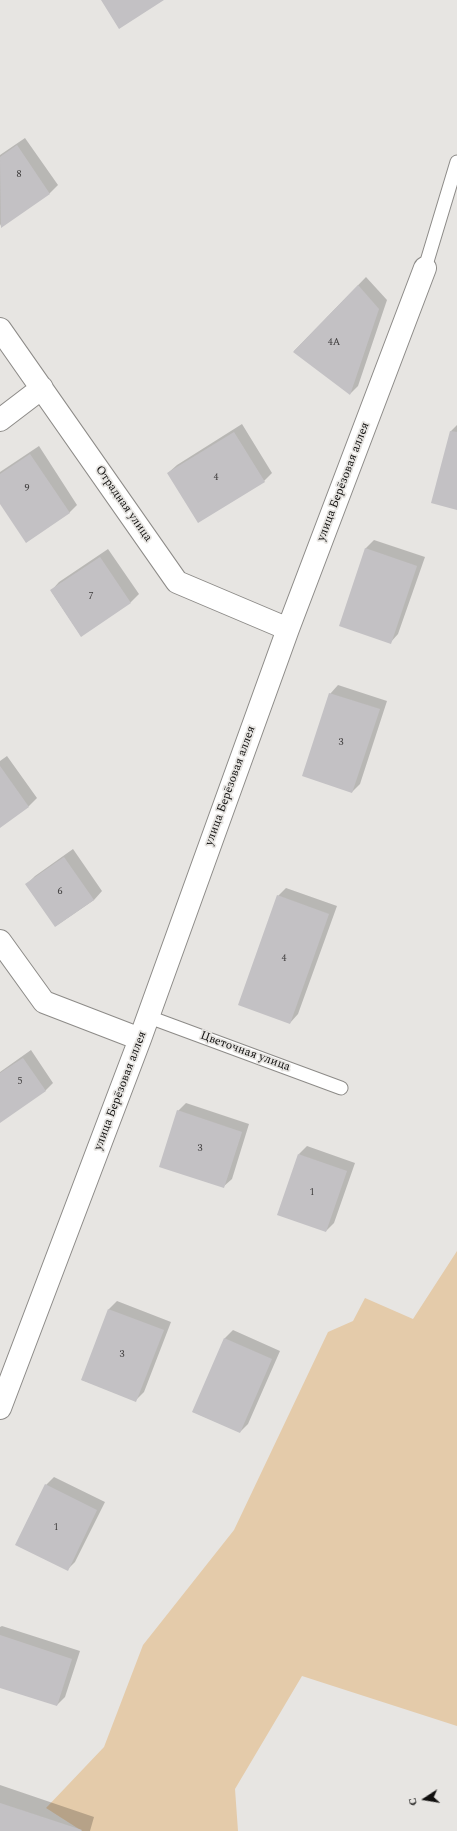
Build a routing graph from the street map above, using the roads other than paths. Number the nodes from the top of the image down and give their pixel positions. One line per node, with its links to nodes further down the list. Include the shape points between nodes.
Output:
1 (457, 162): 2 (lane, улица Берёзовая аллея)
2 (425, 268): 6 (street, улица Берёзовая аллея)
3 (0, 329): 4 (street, Отрадная улица)
4 (42, 388): 5 (street); 6 (street, Отрадная улица, via 178,582)
5 (0, 420)
6 (288, 629): 8 (street, улица Берёзовая аллея)
7 (0, 941): 9 (street, via 44,1002)
8 (148, 1017): 9 (street, улица Берёзовая аллея); 10 (lane, Цветочная улица)
9 (140, 1039): 11 (street, улица Берёзовая аллея)
10 (341, 1088)
11 (0, 1408)

